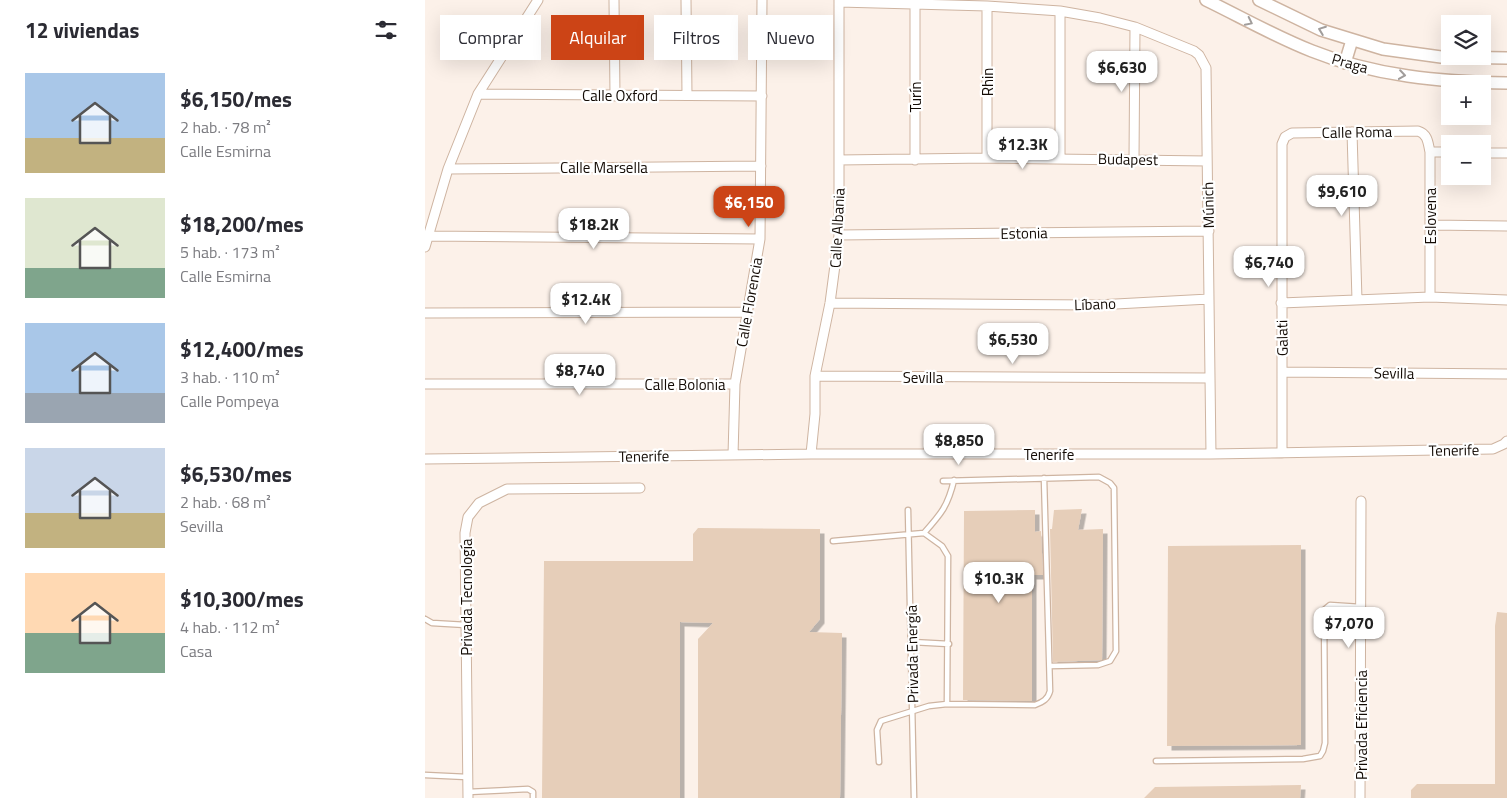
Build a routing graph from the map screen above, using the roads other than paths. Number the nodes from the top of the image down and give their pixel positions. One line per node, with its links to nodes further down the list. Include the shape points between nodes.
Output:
1 (538, 0): 16 (street)
2 (614, 0): 18 (street)
3 (686, 0): 17 (street)
4 (762, 0): 19 (street, Calle Florencia)
5 (1206, 0): 14 (street, Praga, one-way to 14, via 1281,38)
6 (1259, 0): 12 (street, Praga, one-way to 6, via 1321,30)
7 (839, 1): 8 (street); 30 (street, Calle Albania)
8 (915, 4): 9 (street); 31 (street, Turín)
9 (987, 6): 10 (street); 27 (street, Rhin)
10 (1060, 11): 11 (street); 28 (street)
11 (1135, 27): 29 (street); 32 (street, Múnich, via 1199,54 1206,68)
12 (1351, 40): 13 (street, Praga, via 1383,49 1441,58); 14 (street)
13 (1507, 58)
14 (1345, 63): 15 (street, Praga, one-way to 15, via 1435,80)
15 (1507, 83)
16 (478, 94): 18 (street, Calle Oxford); 34 (street)
17 (687, 95): 18 (street, Calle Oxford); 19 (street, Calle Oxford)
18 (615, 96)
19 (762, 96): 33 (street, Calle Florencia)
20 (1352, 132): 21 (street, Calle Roma); 22 (street, Calle Roma, via 1418,131); 44 (street)
21 (1288, 135): 47 (street, Galati, via 1282,144)
22 (1425, 135): 23 (street, Eslovena)
23 (1430, 152): 24 (street); 35 (street, Eslovena)
24 (1441, 152)
25 (1491, 153): 26 (street)
26 (1507, 153)
27 (987, 158): 28 (street, Budapest); 31 (street, Budapest)
28 (1060, 159): 29 (street, Budapest)
29 (1134, 159): 32 (street, Budapest)
30 (839, 160): 31 (street, Budapest); 38 (street, Calle Albania)
31 (915, 160)
32 (1207, 161): 37 (street, Múnich)
33 (761, 166): 34 (street, Calle Marsella); 40 (street, Calle Florencia)
34 (448, 169): 39 (street)
35 (1431, 225): 36 (street); 42 (street, Eslovena)
36 (1507, 226)
37 (1209, 231): 38 (street, Estonia); 43 (street, Múnich)
38 (839, 235): 46 (street, Calle Albania)
39 (428, 236): 40 (street); 41 (street)
40 (760, 239): 48 (street, Calle Florencia)
41 (425, 247)
42 (1430, 297): 44 (street); 45 (street)
43 (1209, 299): 46 (street, Líbano, via 1087,305); 53 (street, Múnich)
44 (1357, 300): 47 (street)
45 (1507, 300)
46 (830, 303): 52 (street, Calle Albania)
47 (1281, 303): 50 (street, Galati)
48 (747, 312): 49 (street); 55 (street, Calle Florencia)
49 (425, 313)
50 (1282, 372): 51 (street, Sevilla); 57 (street, Galati)
51 (1507, 374)
52 (815, 376): 53 (street, Sevilla); 58 (street, Calle Albania)
53 (1210, 378): 59 (street, Múnich)
54 (425, 384): 55 (street, Calle Bolonia)
55 (735, 384): 60 (street, Calle Florencia)
56 (1507, 440): 57 (street, Tenerife, via 1493,449)
57 (1282, 453): 59 (street, Tenerife)
58 (811, 454): 59 (street, Tenerife); 60 (street, Tenerife)
59 (1211, 454)
60 (733, 455): 61 (street, Tenerife)
61 (425, 459)
62 (1044, 478): 63 (lane); 76 (lane); 76 (lane, via 1099,477 1114,488 1116,651 1110,661 1099,665)
63 (954, 480): 64 (lane); 69 (lane, via 951,496 943,511)
64 (943, 481)
65 (640, 488): 73 (street, Privada Tecnología, via 507,489 479,503 468,517 465,533)
66 (1361, 501): 71 (street, Privada Eficiencia)
67 (908, 510): 68 (lane, Privada Energía)
68 (909, 533): 69 (lane); 70 (lane); 74 (lane, Privada Energía)
69 (924, 533): 75 (lane, via 942,546 948,556)
70 (833, 540)
71 (1361, 607): 80 (lane, via 1329,605 1324,610 1325,743 1320,756); 86 (street, Privada Eficiencia)
72 (425, 619): 73 (lane, via 432,623)
73 (466, 625): 82 (street, Privada Tecnología)
74 (912, 642): 75 (lane); 78 (lane, Privada Energía)
75 (949, 644): 77 (lane)
76 (1050, 666): 77 (lane, via 1051,691 1044,702 1035,705)
77 (947, 704): 78 (lane)
78 (912, 712): 79 (lane, via 881,721 877,730); 85 (lane, Privada Energía)
79 (879, 762)
80 (1156, 762)
81 (425, 775): 82 (lane)
82 (467, 777): 83 (street, Privada Tecnología)
83 (468, 795): 84 (lane, via 528,789 533,792)
84 (533, 798)
85 (914, 798)
86 (1360, 798)

